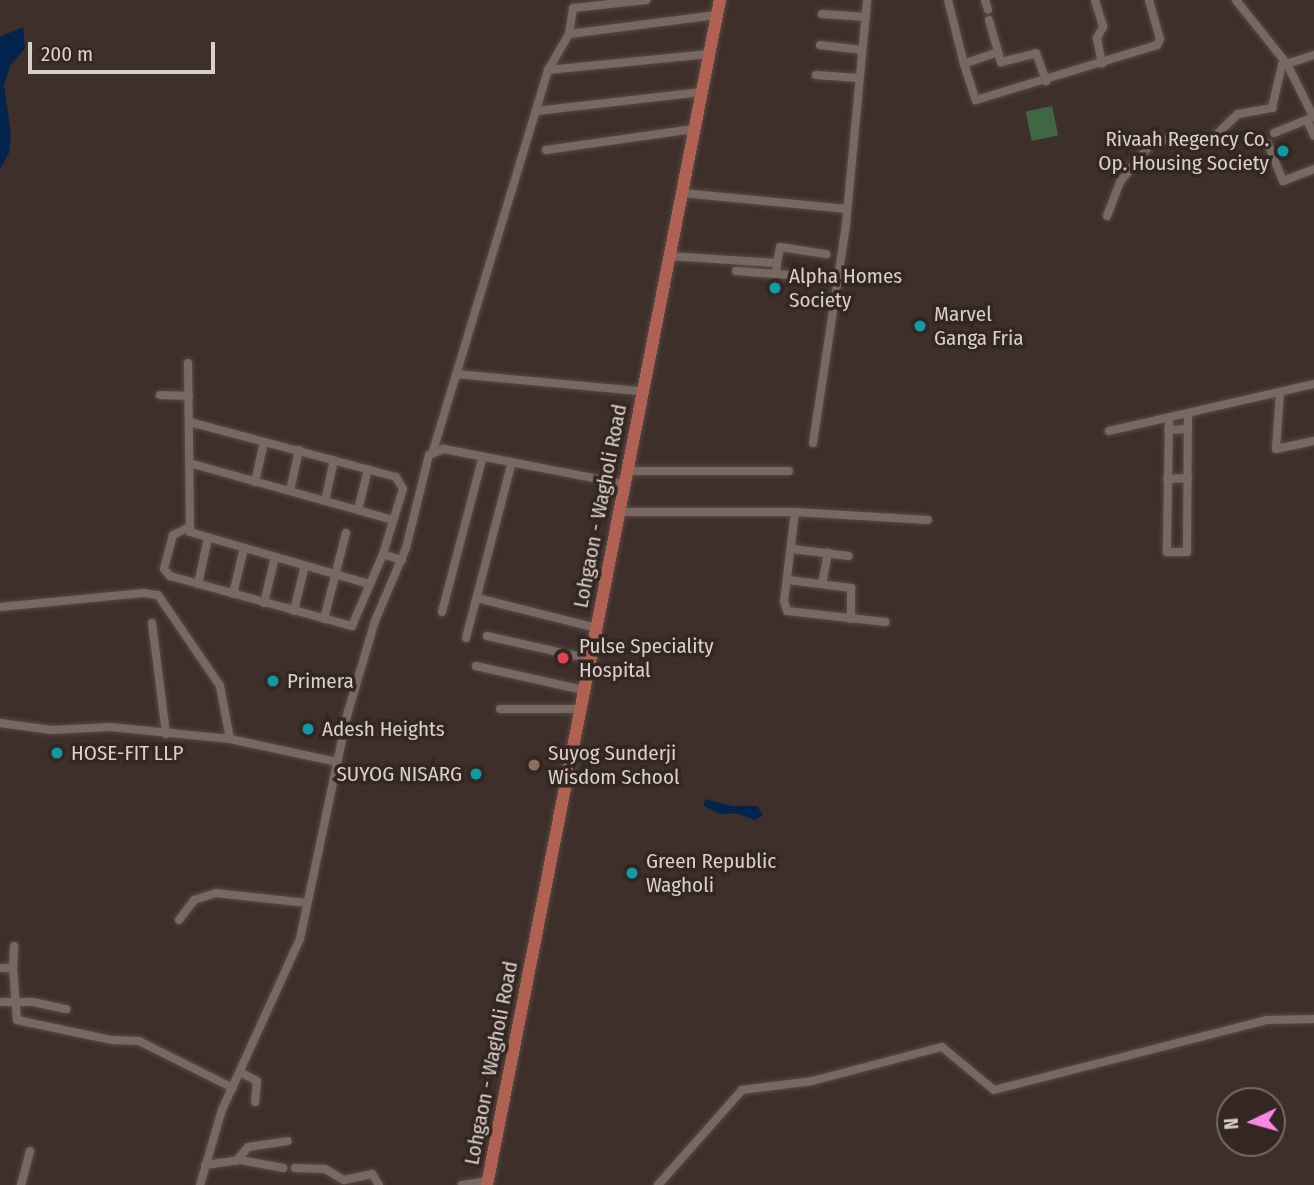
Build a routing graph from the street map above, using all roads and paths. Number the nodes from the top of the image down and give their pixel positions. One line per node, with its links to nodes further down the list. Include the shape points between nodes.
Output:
1 (647, 0): 14 (street, via 573,8)
2 (720, 0): 11 (main road, Lohgaon - Wagholi Road)
3 (867, 0): 12 (street)
4 (948, 0): 20 (street)
5 (985, 0): 9 (street)
6 (1096, 0): 21 (street, via 1103,27 1097,38)
7 (1149, 0): 21 (street, via 1160,43)
8 (1236, 0): 22 (street)
9 (988, 10)
10 (822, 14): 12 (street)
11 (717, 15): 14 (street); 18 (main road, Lohgaon - Wagholi Road)
12 (866, 17): 16 (street)
13 (989, 20): 17 (street)
14 (569, 34): 23 (street)
15 (820, 45): 16 (street)
16 (862, 50): 25 (street)
17 (998, 52): 20 (street); 26 (street, via 1003,63 1036,53)
18 (709, 54): 23 (street); 27 (main road, Lohgaon - Wagholi Road)
19 (1314, 55): 22 (street)
20 (964, 64): 26 (street, via 976,100)
21 (1102, 64): 26 (street)
22 (1287, 64): 29 (street); 38 (street, via 1282,65 1270,110 1238,114 1212,139 1154,140 1120,182)
23 (548, 70): 28 (street)
24 (816, 75): 25 (street)
25 (858, 78): 37 (street)
26 (1045, 81)
27 (702, 92): 28 (street); 30 (main road, Lohgaon - Wagholi Road)
28 (536, 111): 46 (street)
29 (1314, 118)
30 (695, 129): 34 (street); 36 (main road, Lohgaon - Wagholi Road)
31 (1274, 133): 32 (street, via 1307,120)
32 (1314, 136)
33 (1268, 144): 35 (street, via 1283,181)
34 (546, 150)
35 (1314, 169)
36 (682, 193): 37 (street); 40 (main road, Lohgaon - Wagholi Road)
37 (846, 209): 60 (street)
38 (1107, 216)
39 (826, 254): 41 (street, via 780,247)
40 (669, 256): 41 (street); 48 (main road, Lohgaon - Wagholi Road)
41 (777, 263): 43 (street)
42 (736, 271): 43 (street)
43 (776, 274): 44 (street)
44 (815, 277)
45 (188, 363): 51 (street)
46 (456, 374): 48 (street); 62 (street)
47 (1314, 384): 49 (street)
48 (642, 391): 69 (main road, Lohgaon - Wagholi Road)
49 (1280, 393): 52 (street); 58 (street, via 1276,449)
50 (160, 396): 51 (street)
51 (189, 396): 54 (street)
52 (1188, 414): 53 (street); 55 (street)
53 (1169, 418): 56 (street); 57 (street)
54 (190, 422): 59 (street); 66 (street)
55 (1188, 429): 56 (street); 71 (street)
56 (1168, 430): 70 (street)
57 (1109, 431)
58 (1314, 441)
59 (264, 442): 61 (street); 72 (street)
60 (813, 443)
61 (299, 450): 64 (street); 73 (street)
62 (433, 451): 63 (street); 89 (street)
63 (483, 456): 65 (street); 101 (street)
64 (334, 460): 67 (street); 74 (street)
65 (512, 462): 69 (street); 97 (street)
66 (189, 463): 72 (street); 80 (street)
67 (368, 469): 75 (street); 78 (street, via 401,480 403,489)
68 (789, 471): 69 (street)
69 (625, 477): 76 (main road, Lohgaon - Wagholi Road)
70 (1167, 478): 71 (street); 71 (street, via 1167,552 1187,552)
71 (1188, 478)
72 (255, 482): 73 (street)
73 (290, 491): 74 (street)
74 (325, 501): 75 (street)
75 (358, 510): 78 (street)
76 (619, 512): 77 (street); 106 (main road, Lohgaon - Wagholi Road)
77 (795, 512): 79 (street); 84 (street)
78 (393, 520): 86 (street)
79 (929, 520)
80 (187, 528): 82 (street); 93 (street, via 173,534 164,569 170,576)
81 (346, 533): 91 (street)
82 (208, 538): 83 (street); 93 (street)
83 (244, 548): 88 (street); 96 (street)
84 (793, 549): 85 (street); 92 (street)
85 (828, 553): 87 (street); 95 (street)
86 (383, 554): 89 (street); 94 (street)
87 (849, 556)
88 (275, 557): 90 (street); 98 (street)
89 (402, 560): 117 (street, via 365,653)
90 (305, 565): 91 (street); 100 (street)
91 (335, 574): 94 (street); 102 (street)
92 (788, 580): 95 (street); 103 (street, via 787,611)
93 (198, 584): 96 (street)
94 (369, 584): 102 (street, via 356,623)
95 (822, 584): 103 (street, via 853,590)
96 (233, 594): 98 (street)
97 (477, 598): 106 (street); 108 (street)
98 (264, 603): 100 (street)
99 (0, 607): 116 (street, via 158,595 220,686)
100 (294, 611): 102 (street)
101 (442, 612)
102 (324, 619)
103 (851, 620): 105 (street)
104 (152, 622): 115 (street)
105 (886, 622)
106 (596, 628): 109 (main road, Lohgaon - Wagholi Road)
107 (487, 636): 109 (street)
108 (466, 638)
109 (590, 659): 111 (main road, Lohgaon - Wagholi Road)
110 (476, 666): 111 (street)
111 (583, 691): 113 (main road, Lohgaon - Wagholi Road)
112 (500, 709): 113 (street)
113 (580, 709): 136 (main road, Lohgaon - Wagholi Road)
114 (0, 723): 115 (street, via 52,730 110,727)
115 (166, 734): 116 (street)
116 (230, 739): 117 (street)
117 (337, 762): 118 (street)
118 (307, 903): 119 (street, via 215,893 194,900); 127 (street, via 287,971)
119 (180, 920)
120 (15, 946): 122 (street)
121 (0, 968): 122 (street)
122 (13, 968): 123 (street)
123 (14, 1001): 124 (street); 125 (street); 128 (street, via 17,1020 111,1040 139,1041)
124 (0, 1002)
125 (66, 1009)
126 (1314, 1019): 141 (street, via 1266,1020 994,1090 942,1046 812,1081 742,1090)
127 (240, 1072): 128 (street); 129 (street, via 257,1081)
128 (233, 1088): 133 (street)
129 (255, 1102)
130 (288, 1142): 132 (street, via 248,1147)
131 (30, 1151): 137 (street)
132 (236, 1161): 133 (street); 134 (street)
133 (205, 1165): 138 (street)
134 (283, 1168)
135 (295, 1168): 139 (street, via 325,1169 344,1180 372,1174)
136 (487, 1183): 140 (street)
137 (20, 1185)
138 (201, 1185)
139 (379, 1185)
140 (462, 1185)
141 (658, 1185)

